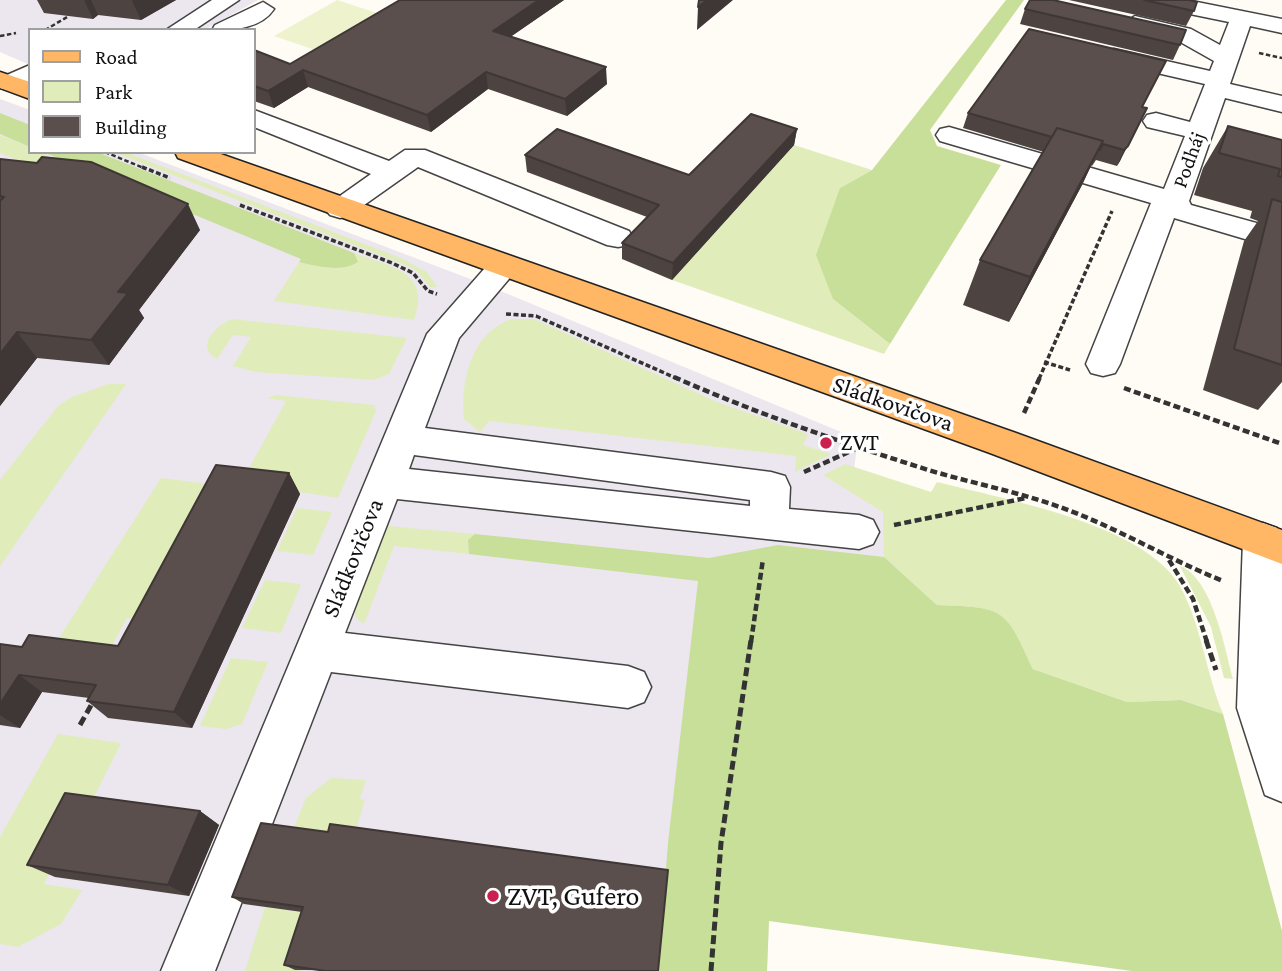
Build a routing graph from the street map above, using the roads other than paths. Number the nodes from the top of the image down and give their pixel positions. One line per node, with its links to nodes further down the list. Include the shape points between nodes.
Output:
1 (228, 0): 8 (street)
2 (1154, 0): 4 (street)
3 (262, 9): 9 (street)
4 (1243, 9): 5 (street); 7 (street); 11 (street, Podháj)
5 (1282, 15)
6 (1118, 19): 11 (street, via 1183,34)
7 (1282, 26)
8 (180, 28)
9 (227, 28)
10 (1090, 50): 11 (street)
11 (1220, 75): 12 (street); 15 (street, Podháj)
12 (1282, 104)
13 (256, 119): 18 (street)
14 (1157, 121): 15 (street)
15 (1200, 132): 20 (street, Podháj)
16 (949, 135): 20 (street)
17 (441, 138): 18 (street)
18 (403, 164): 21 (street); 22 (street)
19 (184, 167): 21 (main road, Sládkovičova)
20 (1170, 200): 23 (street, Podháj, via 1181,211); 25 (street)
21 (340, 208): 24 (main road, Sládkovičova)
22 (618, 238)
23 (1282, 240)
24 (503, 267): 26 (street, Sládkovičova, via 444,334); 30 (main road, Sládkovičova, via 1003,443)
25 (1096, 373)
26 (401, 439): 27 (street, Sládkovičova); 28 (street)
27 (384, 482): 28 (street); 31 (street, Sládkovičova)
28 (769, 505): 29 (street)
29 (859, 532)
30 (1272, 544): 33 (street, via 1262,597 1260,708)
31 (316, 650): 32 (street); 34 (street, Sládkovičova)
32 (628, 687)
33 (1282, 778)
34 (188, 971)

